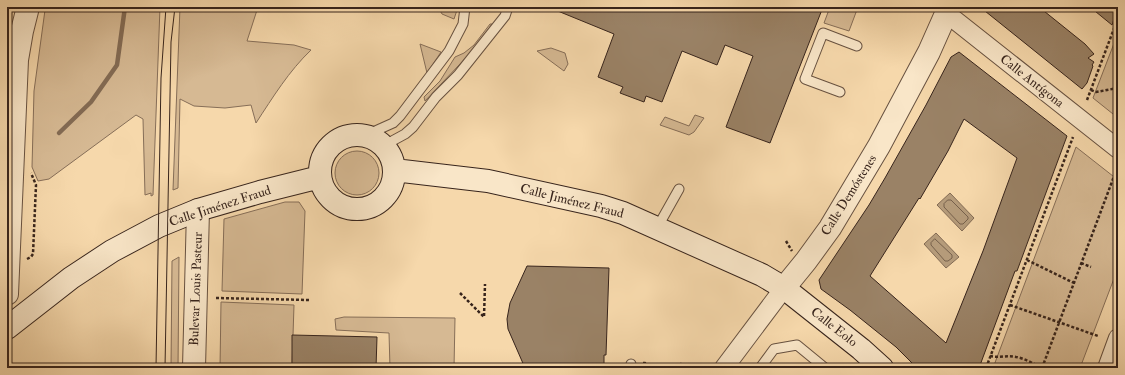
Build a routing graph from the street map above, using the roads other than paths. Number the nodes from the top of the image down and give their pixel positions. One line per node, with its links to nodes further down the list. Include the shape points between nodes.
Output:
1 (28, 7): 16 (main road, via 17,60)
2 (465, 7): 7 (lane, via 463,24 448,51 400,116 393,124)
3 (508, 7): 8 (lane, via 505,16 458,75 412,127)
4 (948, 9): 9 (street, Calle Antígona); 15 (main road, Calle Demóstenes, via 929,52 879,146 830,228)
5 (857, 46): 6 (lane, via 823,33 805,79)
6 (840, 92)
7 (364, 136): 8 (main road); 10 (main road, via 352,135 342,138 330,147 323,157)
8 (384, 146): 11 (main road, via 391,157)
9 (1118, 149)
10 (321, 170): 11 (main road, via 323,187 332,200 346,208 373,206 389,191); 13 (main road, Calle Jiménez Fraud, via 260,192); 17 (main road, Calle Jiménez Fraud, via 202,200 159,214 84,255)
11 (394, 170): 14 (main road, Calle Jiménez Fraud, via 488,181 571,199 623,213)
12 (679, 189): 14 (lane)
13 (198, 210): 18 (main road, Calle Jiménez Fraud, via 159,226 112,251 71,278); 20 (main road, Bulevar Louis Pasteur)
14 (657, 228): 15 (main road, Calle Jiménez Fraud, via 762,275)
15 (784, 288): 21 (street, Calle Demóstenes); 24 (main road, Calle Eolo, via 861,348)
16 (7, 294)
17 (7, 314)
18 (7, 328)
19 (1118, 338): 25 (street)
20 (194, 368)
21 (724, 368)
22 (760, 368): 23 (lane, via 774,348 797,345)
23 (825, 368)
24 (882, 368)
25 (1107, 368)

